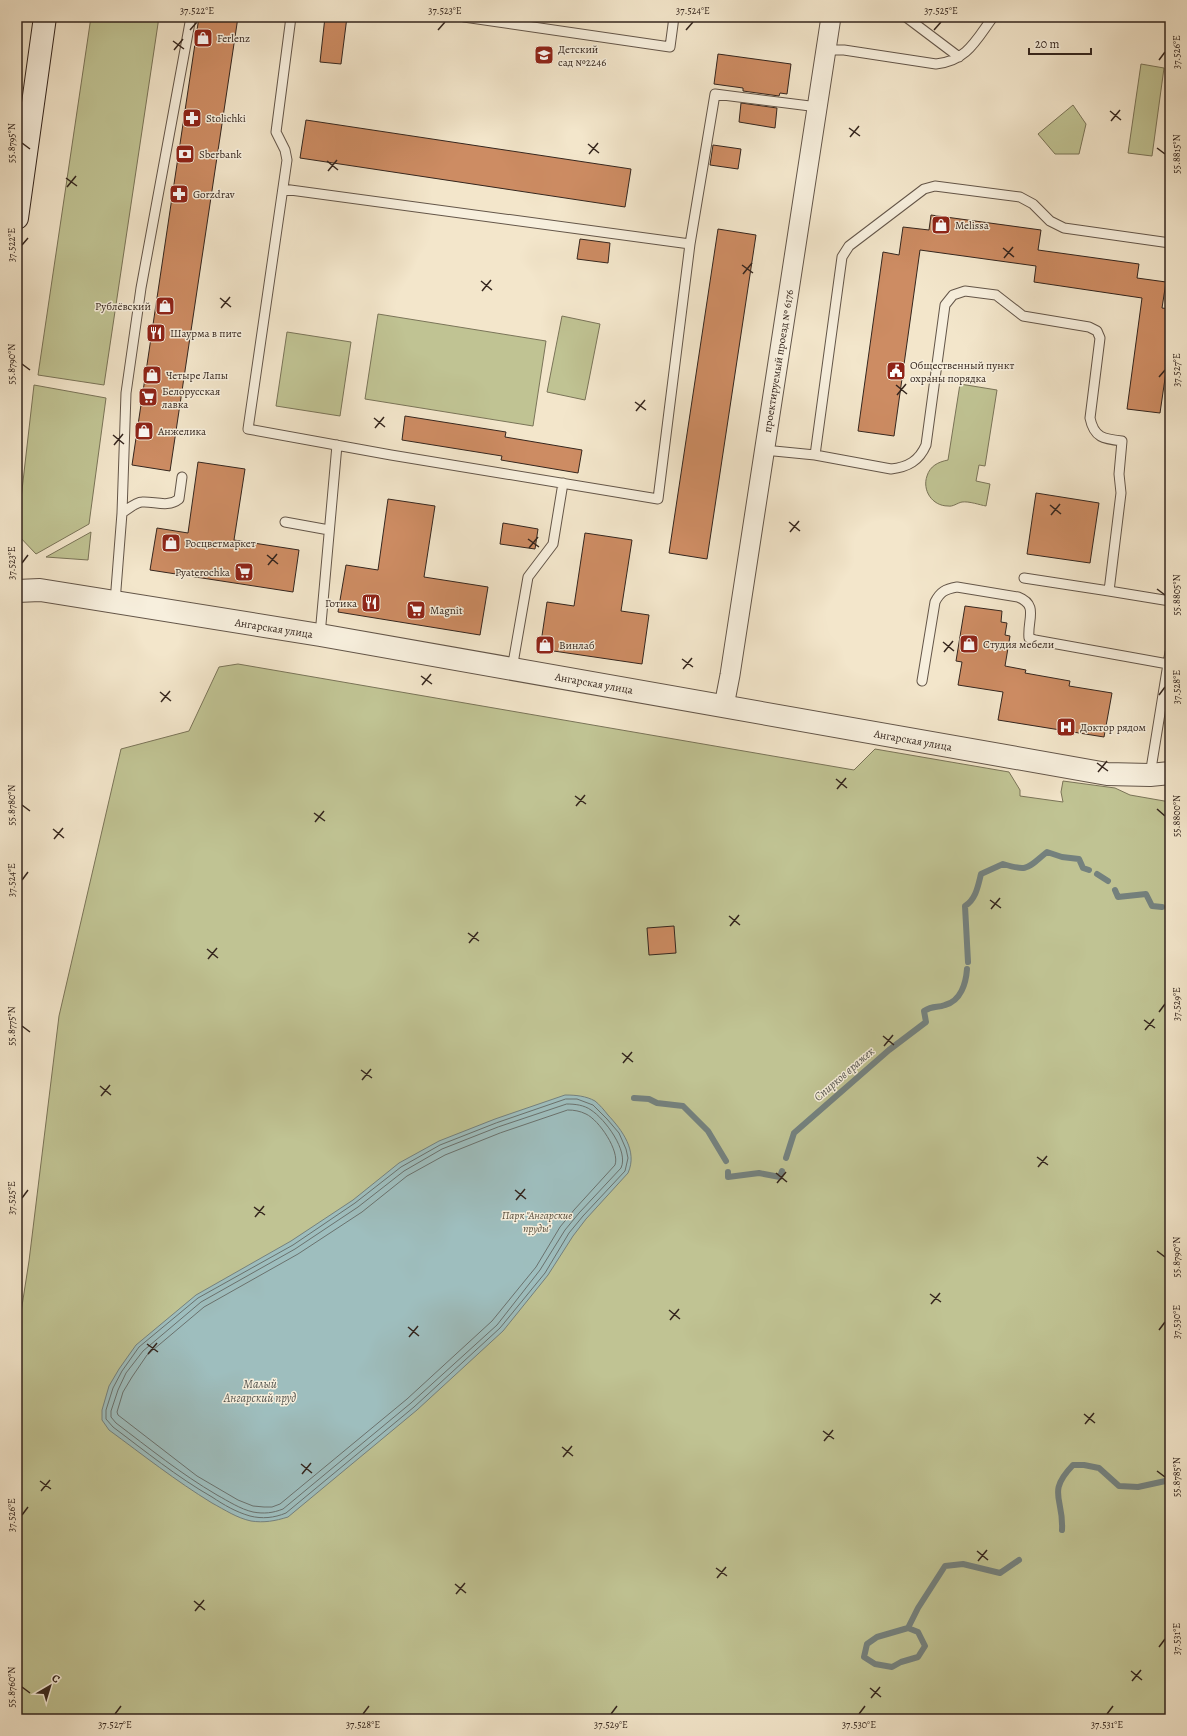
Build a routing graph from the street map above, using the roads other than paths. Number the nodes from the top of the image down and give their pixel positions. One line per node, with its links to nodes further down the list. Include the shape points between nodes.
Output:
1 (45, 17): 13 (street)
2 (190, 17): 21 (lane, via 141,288 126,394)
3 (291, 17): 12 (lane, via 276,132 286,155)
4 (464, 17): 5 (lane, via 670,47)
5 (674, 17)
6 (831, 17): 9 (street, проектируемый проезд № 6176)
7 (906, 17): 10 (lane)
8 (993, 17): 10 (lane, via 968,50)
9 (826, 50): 10 (lane, via 844,50 936,64 949,63); 11 (street, проектируемый проезд № 6176)
10 (959, 57)
11 (818, 107): 15 (lane, via 715,94); 17 (street, проектируемый проезд № 6176)
12 (283, 189): 15 (lane); 16 (lane, via 248,429)
13 (17, 218)
14 (1170, 243): 18 (lane, via 1064,228 1050,221 1033,204 1020,197 935,186 924,190 849,246 842,257)
15 (690, 244): 20 (lane, via 658,499)
16 (337, 445): 20 (lane); 23 (lane)
17 (764, 450): 18 (lane); 34 (street, проектируемый проезд № 6176)
18 (815, 455): 25 (lane, via 891,469 902,468 922,454 926,444 945,305 953,295 965,291 996,295 1023,316 1089,327 1097,331 1100,338 1090,418 1092,428 1105,440 1122,440 1119,474 1121,493)
19 (182, 477): 21 (lane, via 179,499 174,502 140,502)
20 (563, 484): 32 (lane, via 553,544 528,577)
21 (122, 513): 28 (lane)
22 (286, 522): 23 (lane)
23 (329, 530): 29 (lane)
24 (1024, 578): 25 (lane)
25 (1109, 591): 27 (lane)
26 (17, 592): 28 (street, Ангарская улица, via 40,590)
27 (1170, 601)
28 (115, 603): 29 (street, Ангарская улица)
29 (320, 635): 32 (street, Ангарская улица)
30 (1170, 652): 31 (lane)
31 (1168, 664): 33 (lane, via 1029,638 1031,612 1030,605 1025,600 957,587 948,588 940,593 935,602); 35 (lane)
32 (512, 669): 34 (street, Ангарская улица)
33 (922, 681)
34 (724, 706): 35 (street, Ангарская улица, via 1106,774)
35 (1160, 774)

